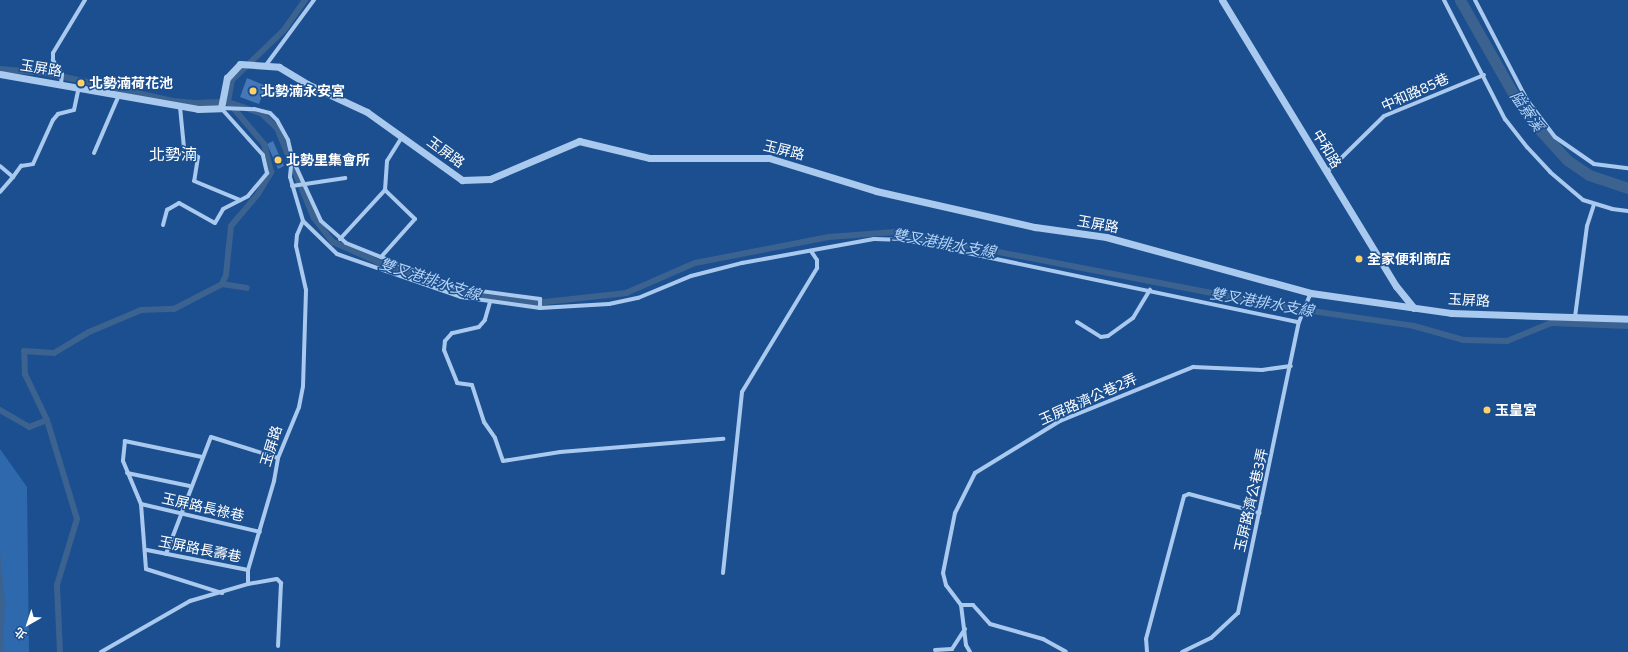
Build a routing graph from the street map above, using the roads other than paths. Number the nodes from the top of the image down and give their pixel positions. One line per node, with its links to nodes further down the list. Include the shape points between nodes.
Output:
1 (85, 0): 9 (street, via 53,53 53,60 62,74)
2 (314, 0): 6 (street)
3 (1222, 0): 19 (street, 中和路)
4 (1444, 0): 8 (street)
5 (1474, 0): 18 (street, via 1527,100 1555,137 1594,164)
6 (266, 65): 13 (street, 玉屏路, via 240,64 227,78); 14 (street, 玉屏路, via 280,67 307,84 367,112)
7 (0, 74): 9 (street, 玉屏路)
8 (1484, 75): 19 (street, 中和路85巷, via 1384,116); 27 (street, via 1505,119 1527,147 1573,193)
9 (61, 84): 10 (street, 玉屏路)
10 (79, 87): 11 (street, 玉屏路); 20 (street, via 74,110 58,114 33,164 21,166)
11 (119, 95): 12 (street, 玉屏路); 15 (street)
12 (180, 107): 13 (street, 玉屏路); 26 (street, via 184,148 198,157 194,181)
13 (223, 108): 16 (street, 玉屏路, via 254,109 270,113 278,120 288,140); 26 (street, via 263,154 268,173 262,182)
14 (402, 137): 24 (street, via 387,161); 35 (street, 玉屏路, via 462,180 474,181 524,166 560,146 579,141 650,158 769,158 876,191 1035,227 1106,237)
15 (94, 153)
16 (292, 157): 22 (street); 23 (street, 玉屏路)
17 (0, 166): 20 (street)
18 (1628, 168)
19 (1326, 173): 38 (street, 中和路, via 1396,286)
20 (13, 177): 25 (street)
21 (345, 178): 22 (street)
22 (304, 183): 23 (street); 31 (street, via 321,221)
23 (292, 186): 29 (street, 玉屏路)
24 (385, 190): 31 (street); 33 (street, via 416,219)
25 (0, 192)
26 (241, 200): 30 (street, via 223,209 215,223 195,210 173,204 167,210)
27 (1594, 204): 28 (street); 39 (street, via 1587,226)
28 (1628, 211)
29 (303, 221): 36 (street, 玉屏路, via 337,254 351,261 461,297); 46 (street, 玉屏路, via 297,235 296,246 306,290 303,386 299,407)
30 (163, 225)
31 (340, 239): 33 (street)
32 (811, 251): 34 (street, 玉屏路, via 874,239 905,240); 37 (street, 玉屏路, via 713,271 638,298 609,304); 56 (street, via 817,260 817,268 742,392)
33 (381, 257): 37 (street, via 458,288 540,299)
34 (1150, 290): 41 (street, via 1133,318 1108,336 1101,337); 42 (street, 玉屏路)
35 (1311, 293): 38 (street, 玉屏路); 42 (street)
36 (490, 302): 37 (street, 玉屏路); 44 (street, via 485,320 479,327 452,333 445,341 444,350 457,382 472,385 484,422 495,438 503,461 560,452)
37 (540, 308)
38 (1414, 308): 39 (street, 玉屏路, via 1451,313)
39 (1575, 317): 40 (street, 玉屏路)
40 (1628, 319)
41 (1077, 322)
42 (1298, 322): 43 (street, 玉屏路濟公巷3弄)
43 (1291, 366): 50 (street, 玉屏路濟公巷3弄); 59 (street, 玉屏路濟公巷2弄, via 1262,370 1193,367 1060,420 981,468 966,485 955,514 943,573 946,585)
44 (723, 439)
45 (202, 457): 46 (street, via 211,437); 47 (street, via 125,441 123,461); 48 (street)
46 (278, 458): 52 (street, 玉屏路)
47 (127, 473): 48 (street); 49 (street)
48 (190, 486): 51 (street)
49 (141, 504): 51 (street, 玉屏路長祿巷); 53 (street)
50 (1260, 513): 66 (street, via 1189,494 1184,496 1146,639); 67 (street, 玉屏路濟公巷3弄, via 1238,613 1211,638)
51 (180, 514): 52 (street, 玉屏路長祿巷); 54 (street)
52 (260, 532): 55 (street, 玉屏路)
53 (147, 550): 54 (street, 玉屏路長壽巷); 58 (street, via 146,570)
54 (166, 554): 55 (street, 玉屏路長壽巷)
55 (248, 570): 57 (street, 玉屏路)
56 (723, 573)
57 (248, 584): 58 (street); 61 (street, via 277,579 281,583)
58 (222, 593): 63 (street, via 190,602)
59 (961, 605): 60 (street, 玉屏路濟公巷2弄); 65 (street, via 973,605 990,624 1043,639)
60 (965, 629): 62 (street, via 952,648); 64 (street, 玉屏路濟公巷2弄, via 966,645)
61 (278, 646)
62 (935, 650)
63 (101, 652)
64 (970, 652)
65 (1066, 652)
66 (1147, 652)
67 (1181, 652)

